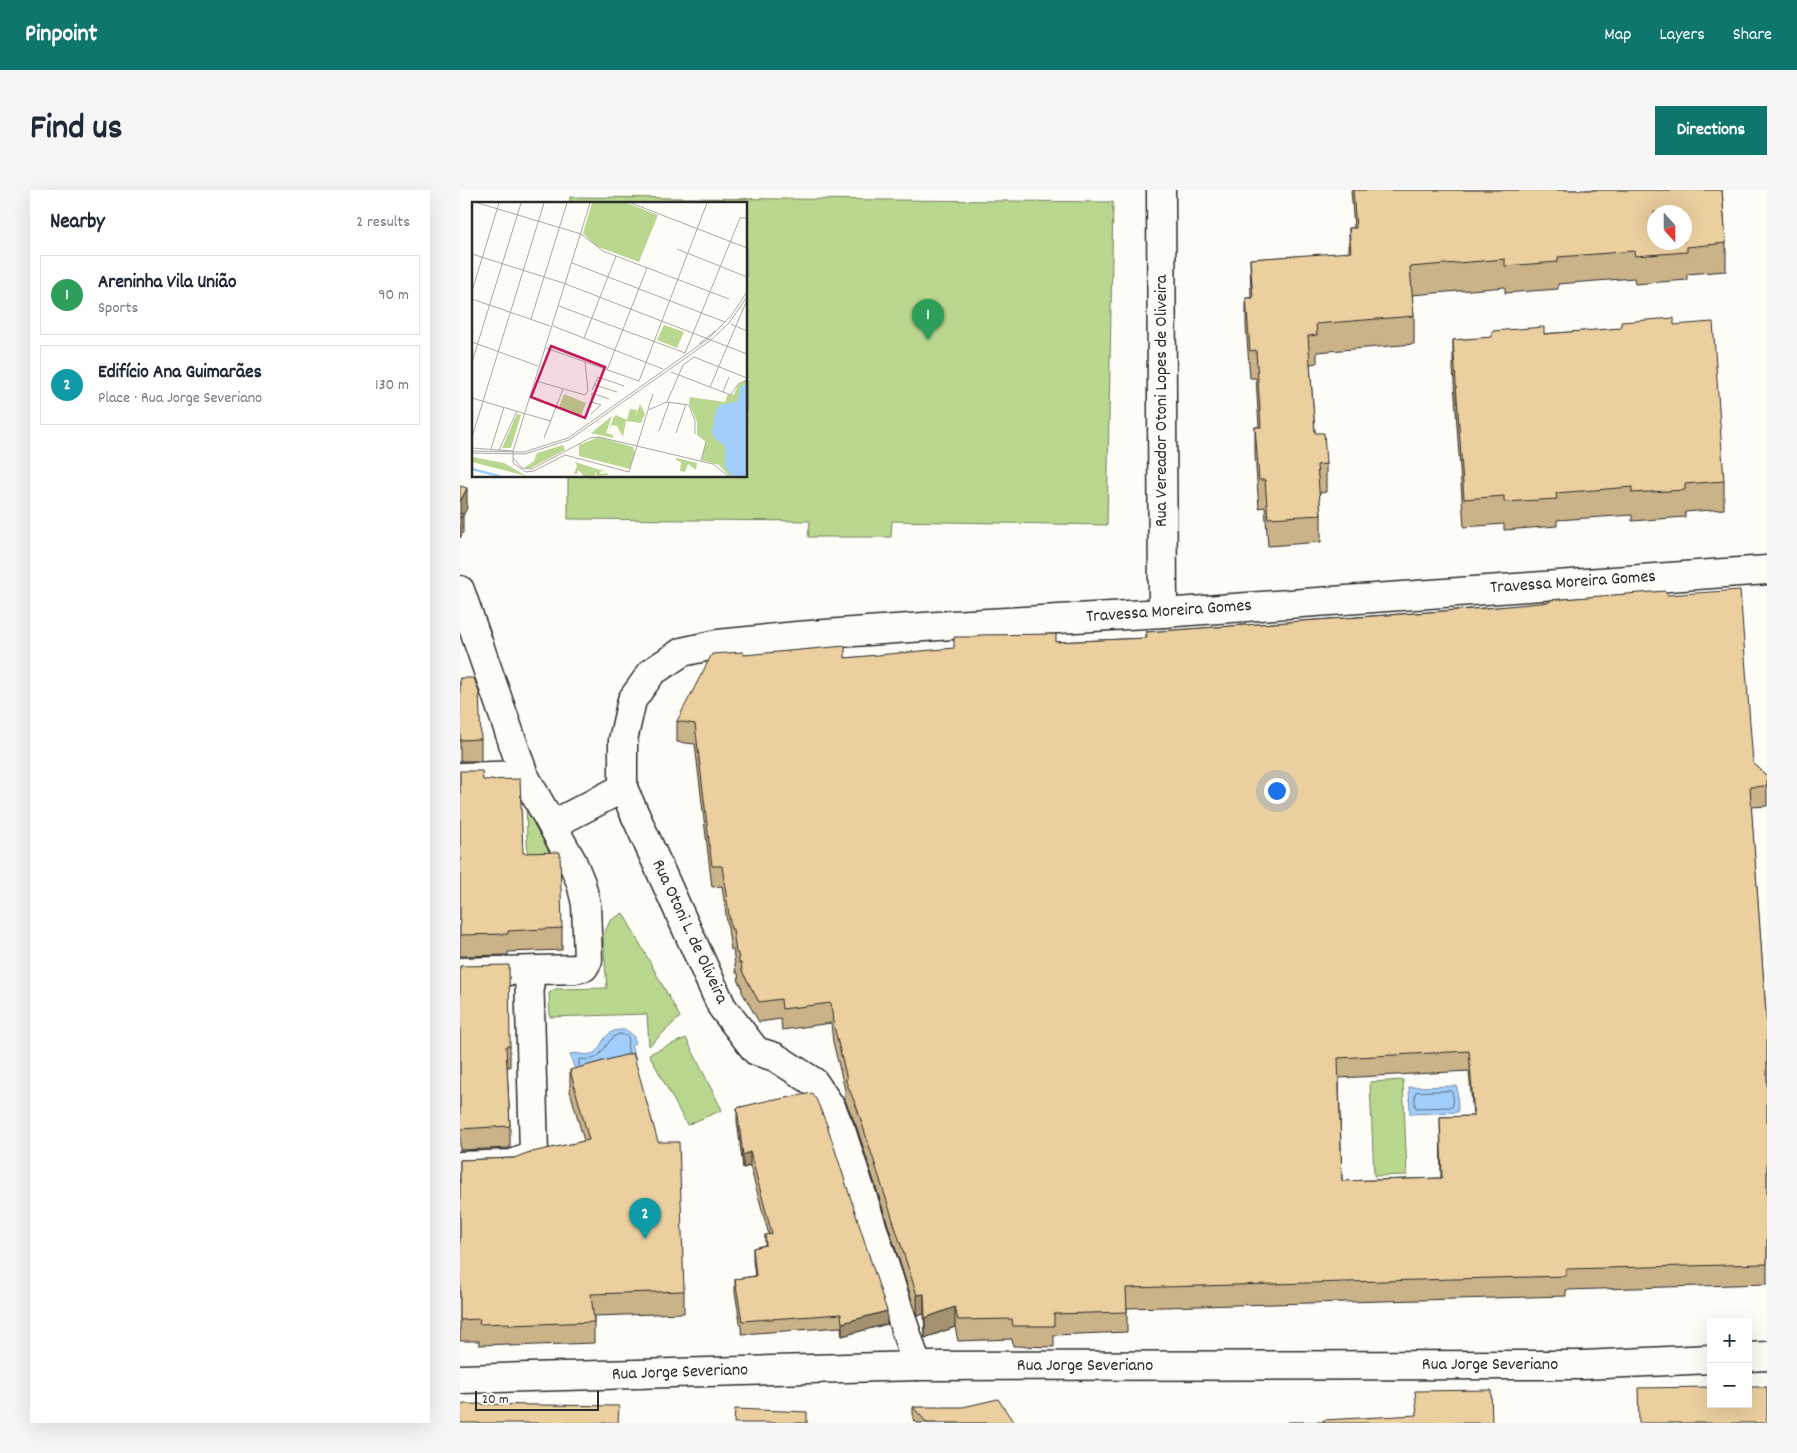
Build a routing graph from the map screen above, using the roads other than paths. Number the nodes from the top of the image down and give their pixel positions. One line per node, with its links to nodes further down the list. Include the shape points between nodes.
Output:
1 (1160, 190): 4 (street, Rua Vereador Otoni Lopes de Oliveira)
2 (1767, 570): 4 (street, Travessa Moreira Gomes)
3 (460, 590): 6 (street)
4 (1163, 613): 5 (street, Travessa Moreira Gomes, via 797,636 718,644 682,652 652,672 632,700)
5 (624, 740): 8 (street, Rua Otoni L. de Oliveira)
6 (524, 775): 7 (street); 9 (street)
7 (460, 777)
8 (623, 788): 9 (street); 16 (street, Rua Otoni L. de Oliveira, via 722,1007 756,1051 775,1057 814,1082 831,1107)
9 (552, 825): 10 (street, via 581,883 586,904 588,960 584,967 576,969)
10 (529, 971): 11 (street); 12 (street, via 534,1153 513,1164)
11 (460, 972)
12 (460, 1166)
13 (1767, 1356): 14 (street)
14 (1752, 1357)
15 (1707, 1359): 16 (street, Rua Jorge Severiano, via 1584,1365)
16 (917, 1366): 17 (street, Rua Jorge Severiano)
17 (460, 1379)

